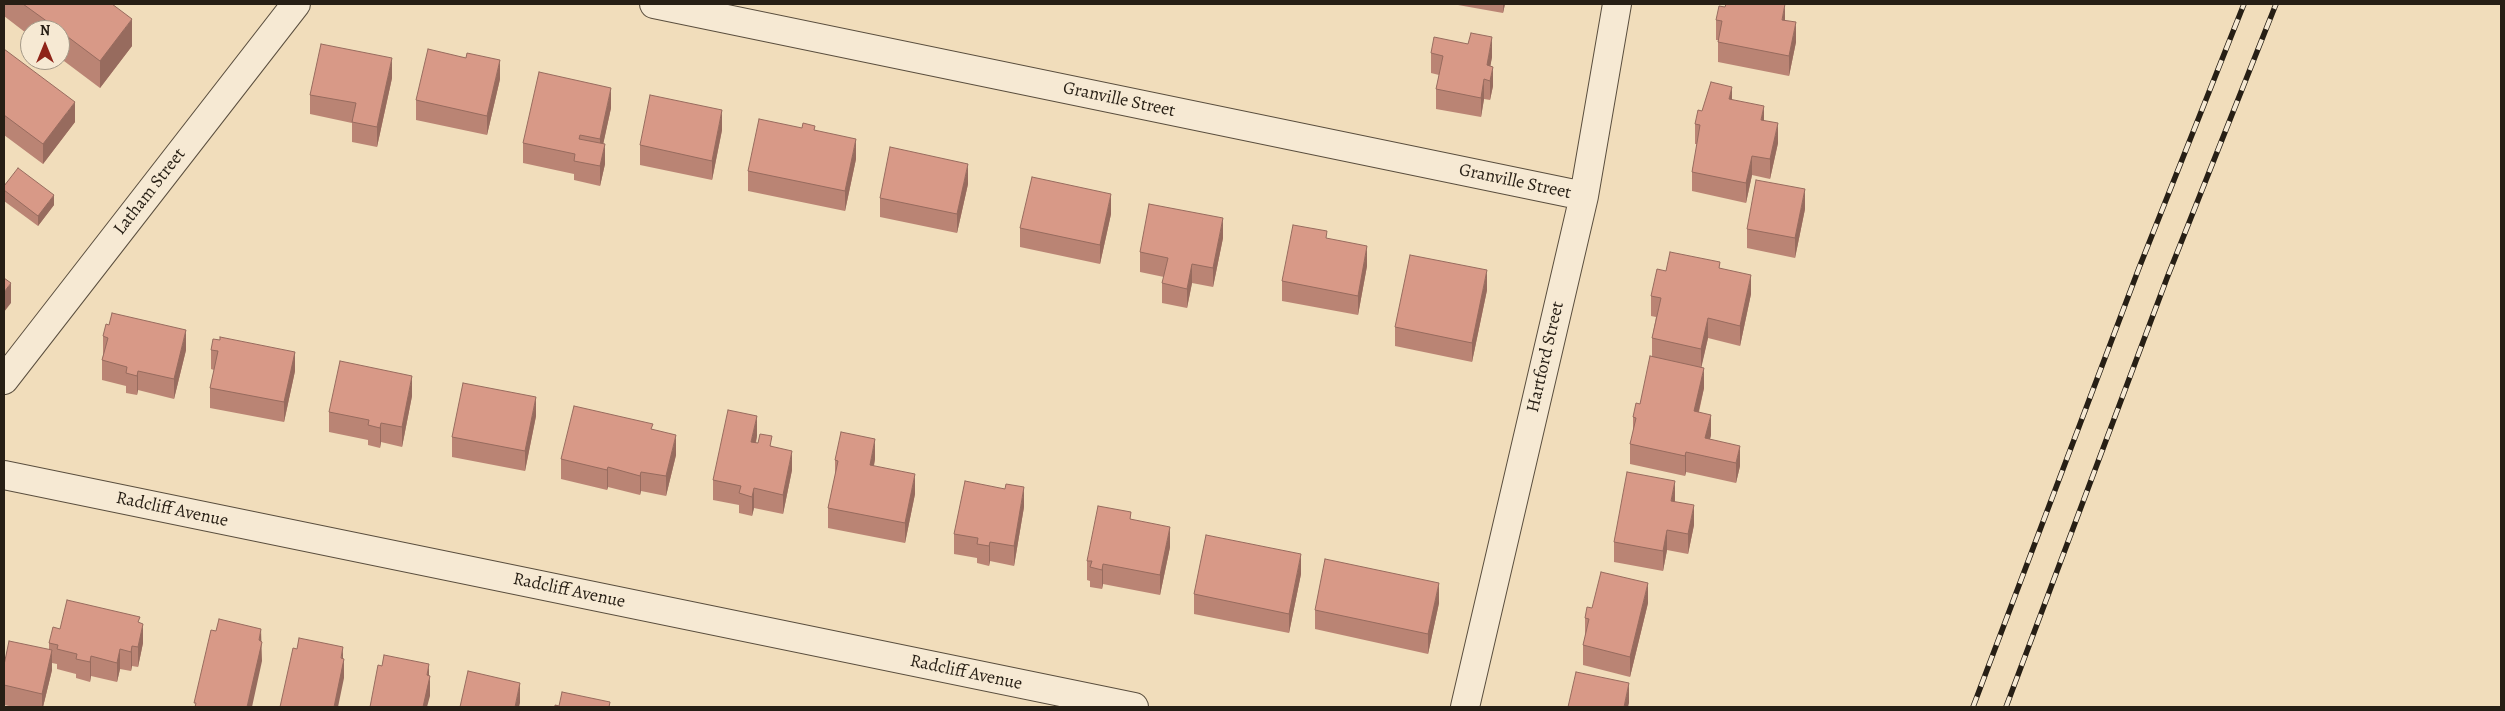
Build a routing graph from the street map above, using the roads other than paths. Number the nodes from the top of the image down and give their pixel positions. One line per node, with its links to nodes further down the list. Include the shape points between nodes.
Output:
1 (296, 4): 5 (street, Latham Street)
2 (654, 4): 4 (street, Granville Street)
3 (1617, 4): 4 (street, Hartford Street)
4 (1584, 196): 8 (street, Hartford Street)
5 (4, 380)
6 (4, 475): 7 (street, Radcliff Avenue)
7 (1134, 707)
8 (1465, 707)

